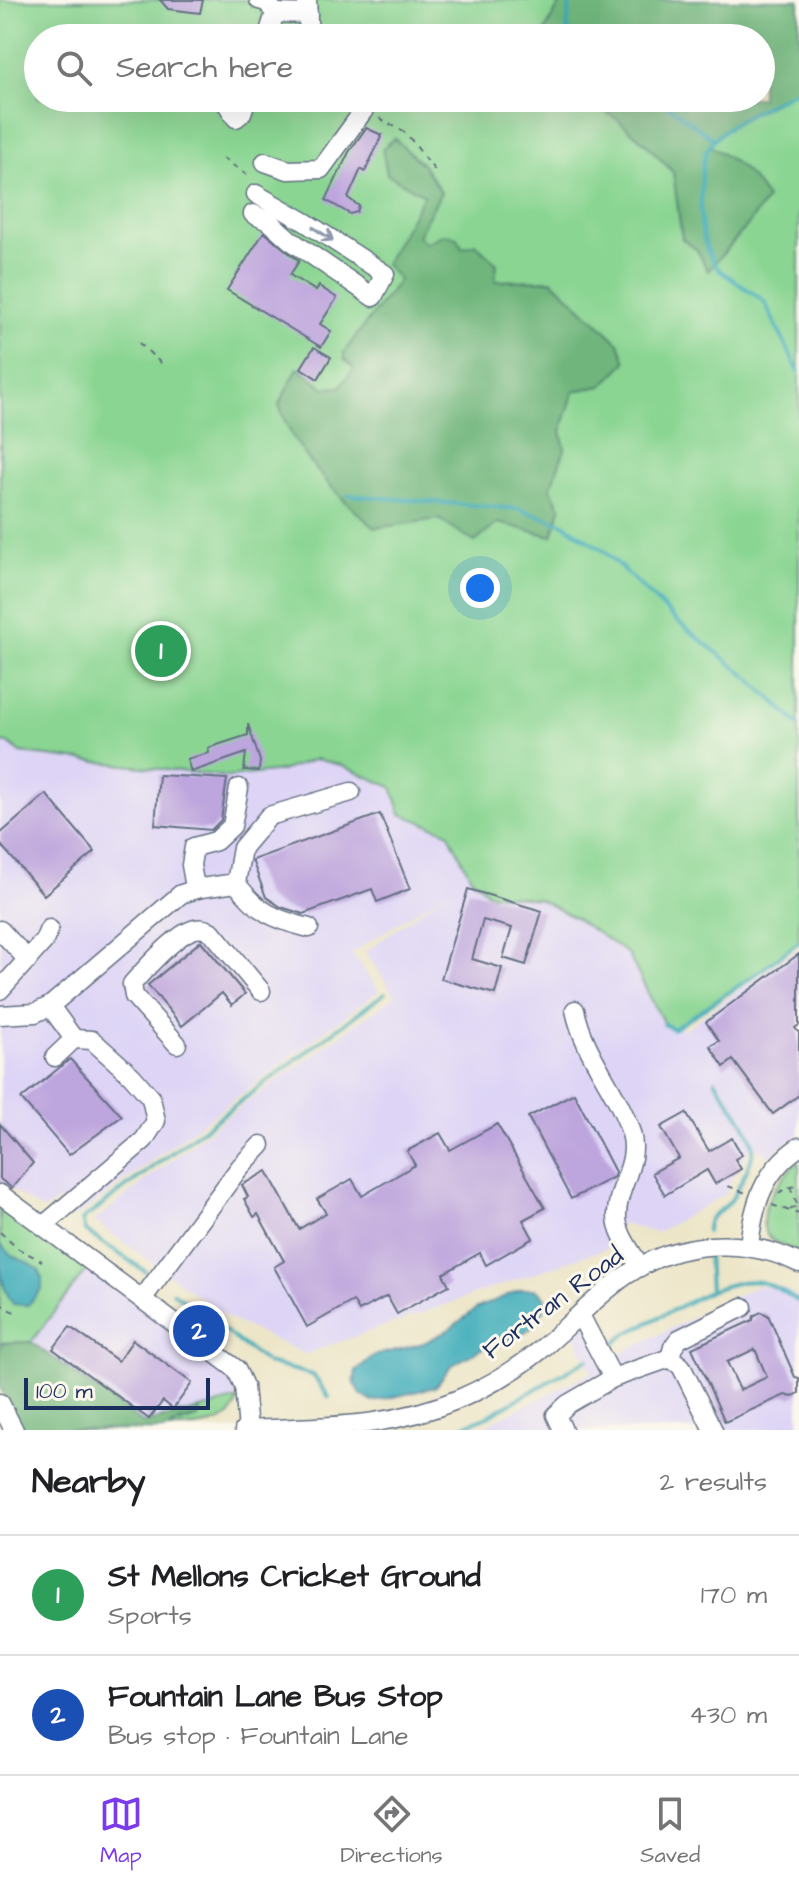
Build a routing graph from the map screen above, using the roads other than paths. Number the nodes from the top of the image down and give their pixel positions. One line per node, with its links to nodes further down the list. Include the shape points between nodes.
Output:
1 (259, 0): 3 (street)
2 (307, 7): 3 (street)
3 (275, 13): 4 (street)
4 (271, 24)
5 (363, 112): 6 (street, via 321,169 288,170)
6 (265, 162)
7 (257, 188): 8 (street, one-way to 8, via 385,274 373,297)
8 (253, 214)
9 (239, 788): 12 (street, via 232,826 216,841 194,847 191,865 194,882)
10 (351, 792): 11 (street, via 269,816 242,848)
11 (236, 883): 12 (street); 14 (street, via 254,906)
12 (201, 888): 13 (street, via 181,894)
13 (159, 913): 17 (street); 21 (street)
14 (309, 928)
15 (49, 929): 18 (street)
16 (0, 930): 18 (street)
17 (181, 936): 20 (street, via 203,928 212,932); 25 (street, via 132,984 134,996)
18 (28, 960): 19 (street)
19 (0, 990)
20 (261, 991)
21 (50, 1006): 23 (street, via 35,1013); 24 (street)
22 (575, 1010): 33 (street, via 580,1033 631,1134 631,1172 617,1217)
23 (0, 1015)
24 (74, 1039): 26 (street); 30 (street, via 92,1040 132,1076 151,1098 156,1121 144,1140)
25 (177, 1044)
26 (55, 1057)
27 (261, 1145): 34 (street)
28 (799, 1147): 31 (street, via 766,1181 755,1206)
29 (0, 1194): 30 (street)
30 (43, 1226): 34 (street)
31 (749, 1247): 32 (street, Fortran Road); 33 (street, Fortran Road, via 696,1247)
32 (799, 1263)
33 (640, 1267): 36 (street, Fortran Road)
34 (143, 1298): 42 (street, via 236,1369 244,1386)
35 (743, 1307): 37 (street, via 679,1339)
36 (580, 1315): 38 (street); 40 (street, Fortran Road, via 524,1362 462,1398 390,1421)
37 (670, 1358): 38 (street); 44 (street, via 681,1366)
38 (613, 1378): 43 (street, via 556,1415)
39 (0, 1403): 41 (street)
40 (341, 1429): 42 (street, Fortran Road)
41 (14, 1430)
42 (246, 1430)
43 (563, 1430)
44 (713, 1430)

